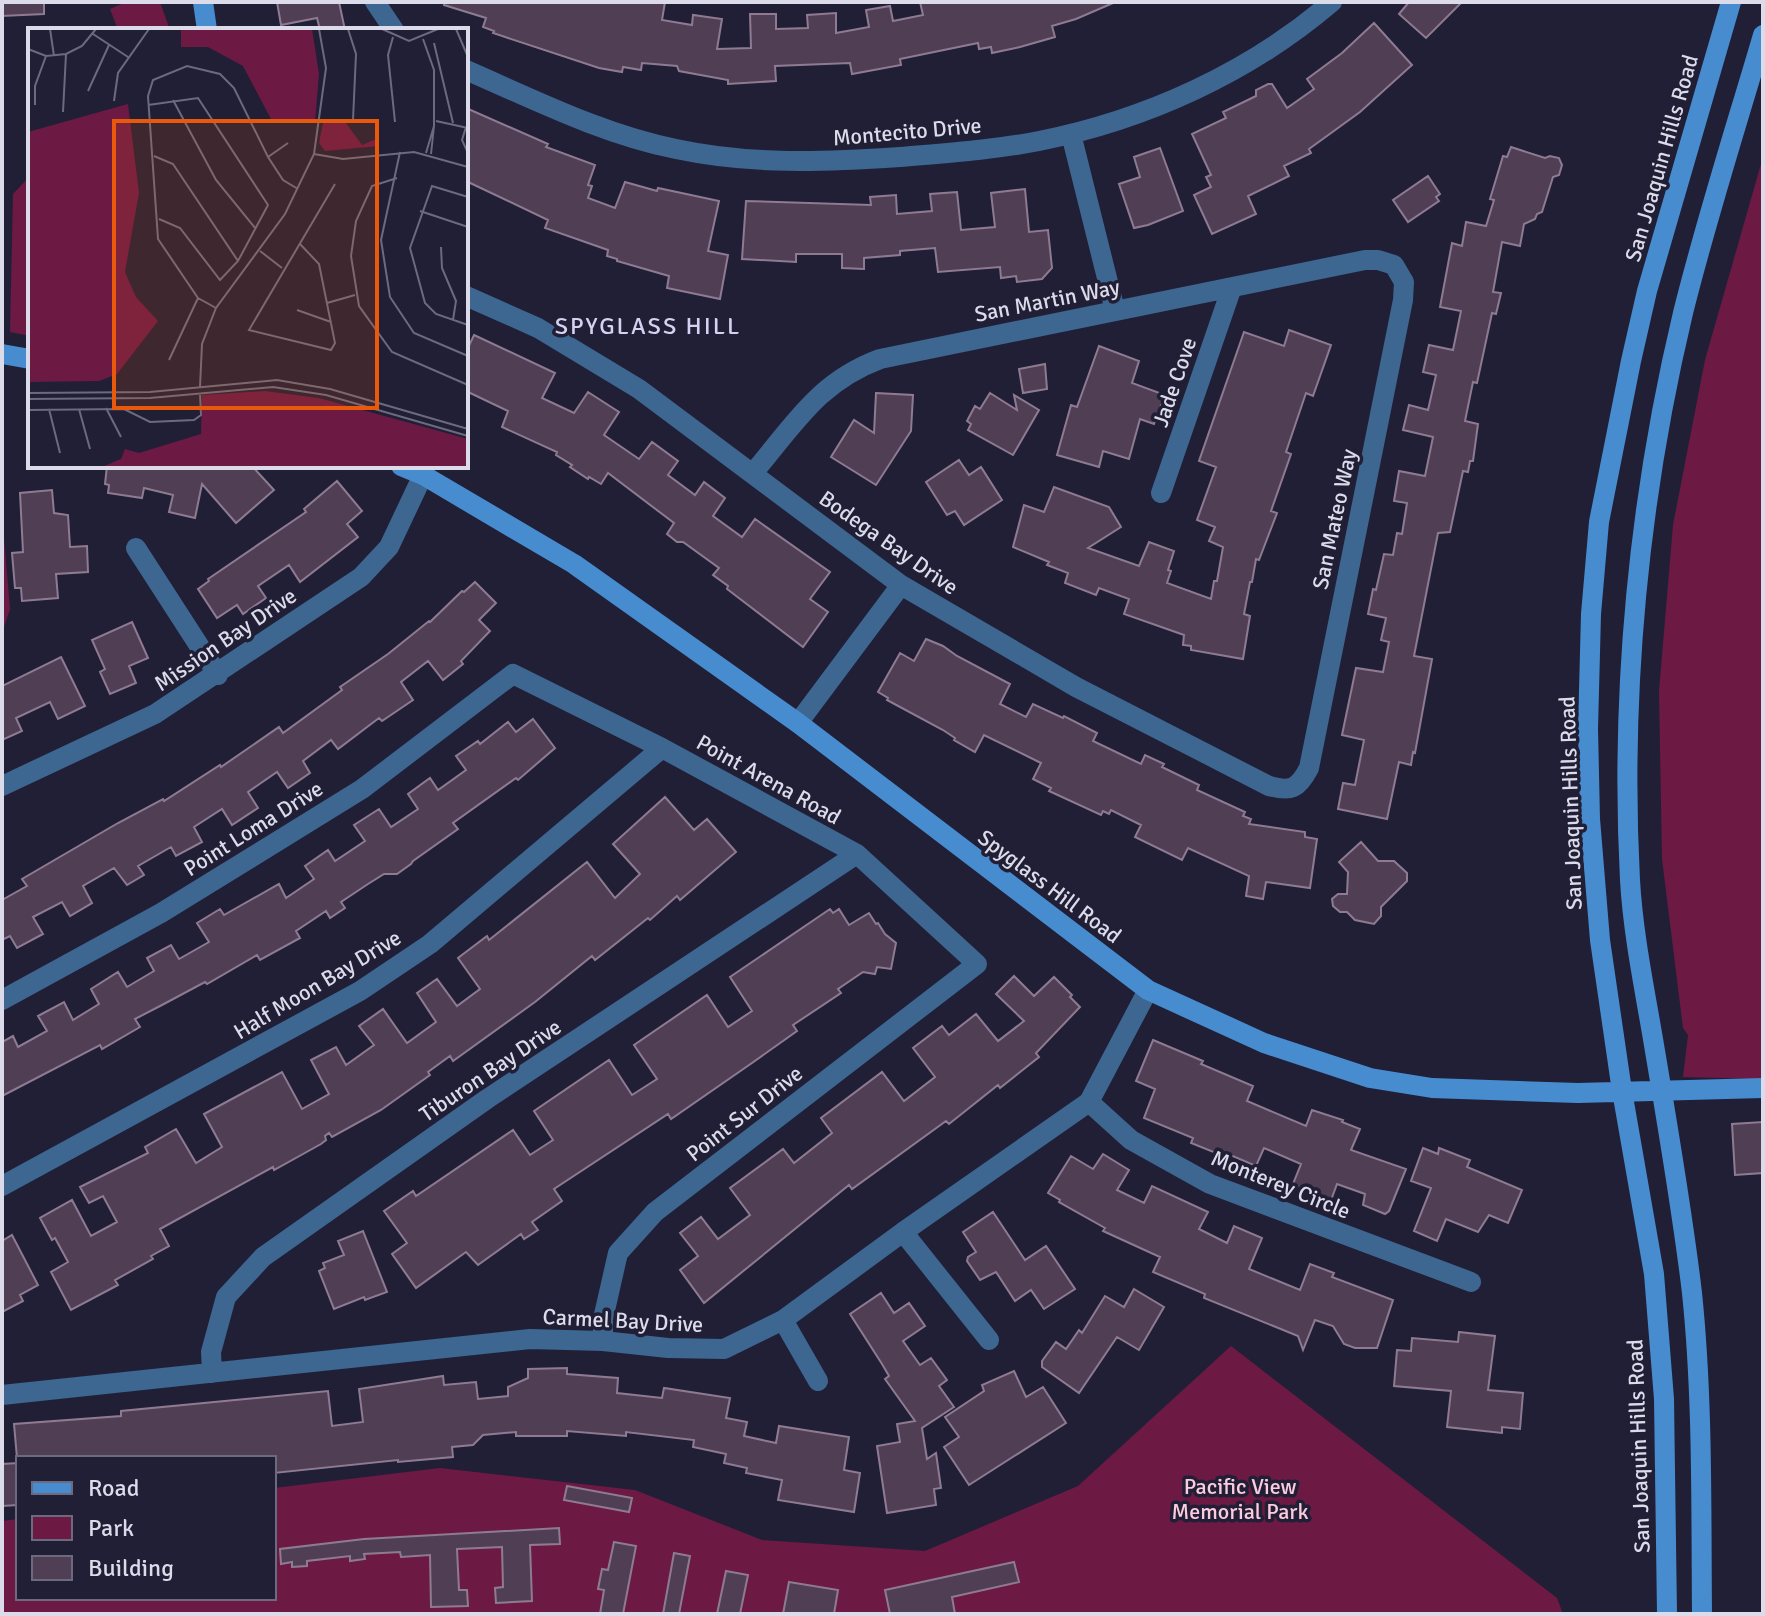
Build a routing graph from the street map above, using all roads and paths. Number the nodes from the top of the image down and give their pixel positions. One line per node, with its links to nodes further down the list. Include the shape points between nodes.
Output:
1 (203, 2): 5 (main road)
2 (375, 2): 6 (street)
3 (1332, 2): 9 (street, Montecito Drive, via 1266,50 1205,85)
4 (1731, 2): 33 (main road, San Joaquin Hills Road, via 1647,291 1599,522 1591,614 1590,819 1600,940)
5 (207, 28)
6 (393, 28)
7 (1763, 35): 34 (main road, via 1683,313 1644,517 1628,732 1630,882)
8 (468, 71): 9 (street, Montecito Drive, via 614,133 734,159 827,162 1002,147)
9 (1071, 134): 13 (street)
10 (1394, 265): 11 (street, San Martin Way, via 1365,260); 26 (street, San Mateo Way, via 1404,282 1403,300 1309,768)
11 (1232, 287): 13 (street, San Martin Way); 19 (street, Jade Cove)
12 (468, 297): 17 (street, Bodega Bay Drive, via 579,351)
13 (1115, 310): 17 (street, San Martin Way, via 855,368 822,392)
14 (2, 354): 15 (main road)
15 (28, 359)
16 (406, 468): 18 (main road, Spyglass Hill Road)
17 (753, 473): 21 (street, Bodega Bay Drive)
18 (423, 475): 23 (street, Mission Bay Drive, via 389,547 361,577); 24 (main road, Spyglass Hill Road, via 574,564)
19 (1161, 493)
20 (136, 548): 23 (street)
21 (901, 585): 24 (street); 26 (street, Bodega Bay Drive, via 1076,687 1269,786 1286,790)
22 (513, 674): 25 (street, Point Arena Road); 31 (street, Point Loma Drive, via 362,789 161,913)
23 (218, 675): 27 (street, Mission Bay Drive, via 155,714)
24 (798, 723): 30 (main road, Spyglass Hill Road)
25 (662, 748): 28 (street, Point Arena Road); 36 (street, Half Moon Bay Drive, via 430,944 360,991)
26 (1301, 783)
27 (2, 786)
28 (857, 854): 29 (street, Point Arena Road); 42 (street, Tiburon Bay Drive, via 487,1099 263,1257 226,1297 211,1352)
29 (977, 964): 41 (street, Point Sur Drive, via 655,1212 618,1253)
30 (1148, 990): 33 (main road, Spyglass Hill Road, via 1264,1043 1370,1078 1432,1088); 35 (street, Carmel Bay Drive)
31 (2, 1000)
32 (1763, 1088): 34 (main road, Spyglass Hill Road)
33 (1622, 1091): 34 (main road, Spyglass Hill Road); 45 (main road, San Joaquin Hills Road, via 1656,1290 1664,1399)
34 (1662, 1092): 46 (main road, via 1691,1292 1700,1397)
35 (1089, 1102): 37 (street, Carmel Bay Drive); 38 (street, Monterey Circle, via 1131,1140 1210,1184)
36 (2, 1186)
37 (903, 1232): 39 (street, Carmel Bay Drive); 40 (street)
38 (1471, 1282)
39 (783, 1320): 41 (street, Carmel Bay Drive, via 724,1349); 43 (street)
40 (989, 1340)
41 (603, 1341): 42 (street, Carmel Bay Drive, via 530,1339)
42 (212, 1373): 44 (street, Carmel Bay Drive)
43 (818, 1381)
44 (2, 1395)
45 (1667, 1614)
46 (1702, 1614)

